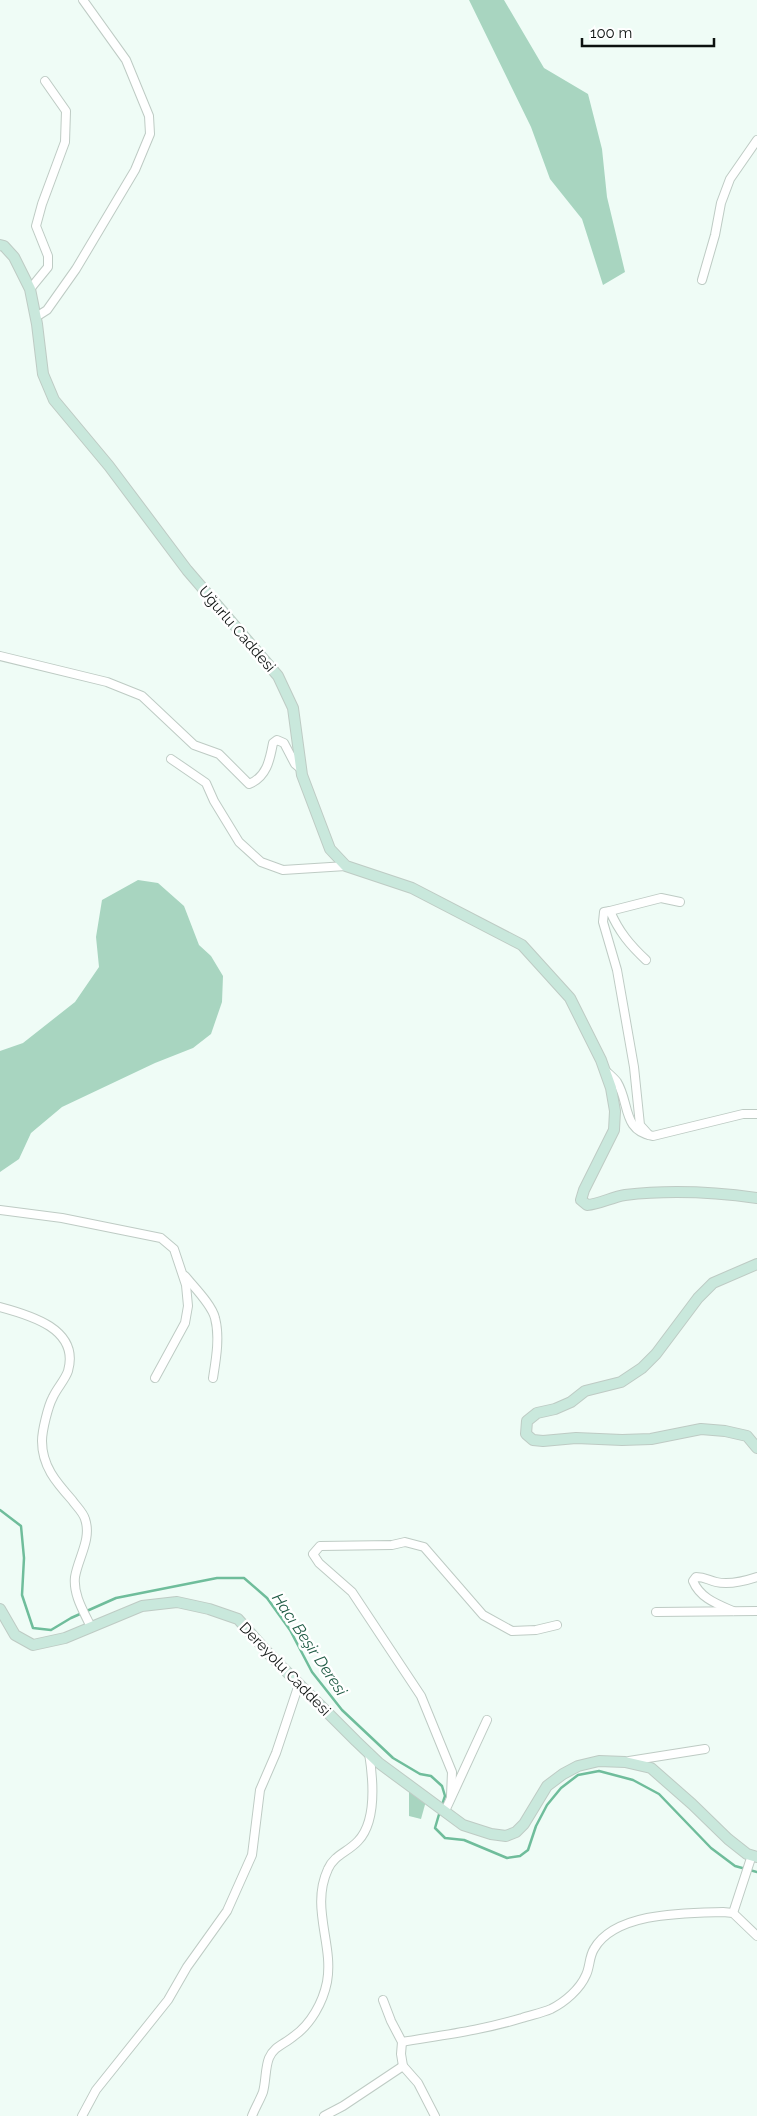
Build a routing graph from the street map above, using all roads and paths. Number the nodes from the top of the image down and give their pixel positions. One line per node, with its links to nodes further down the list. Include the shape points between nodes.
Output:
1 (83, 0): 7 (street, via 126,60 150,116 150,134 135,170 76,269 47,310)
2 (45, 81): 6 (street, via 66,111 65,142 36,226 48,256 48,267)
3 (757, 140): 5 (street, via 730,179 720,203)
4 (0, 245): 6 (street, Uğurlu Caddesi, via 14,257)
5 (702, 280)
6 (30, 289): 7 (street, Uğurlu Caddesi)
7 (36, 317): 10 (street, Uğurlu Caddesi, via 43,374 54,400 110,466 187,570 278,676 293,708)
8 (0, 656): 10 (street, via 107,682 142,696 194,745 218,754 249,784 256,782 264,773 277,740 284,743)
9 (171, 759): 11 (street, via 206,783 239,842 260,862 283,870)
10 (301, 769): 11 (street, Uğurlu Caddesi, via 330,849)
11 (346, 866): 15 (street, Uğurlu Caddesi, via 412,888 522,946 570,998)
12 (680, 902): 13 (street, via 661,898)
13 (610, 911): 14 (street, via 622,935); 17 (street, via 604,912 603,922 617,970 634,1067 640,1125)
14 (646, 960)
15 (604, 1069): 17 (street, via 617,1081 635,1129); 18 (street, Uğurlu Caddesi, via 615,1111 614,1130 581,1200 587,1205 600,1204 622,1196 664,1193 722,1193)
16 (757, 1114): 17 (street, via 743,1114)
17 (650, 1135)
18 (757, 1198)
19 (0, 1210): 21 (street, via 62,1218 161,1238 174,1248)
20 (757, 1264): 25 (street, via 714,1283 698,1298 642,1368 621,1382 586,1391 555,1409 537,1413 527,1421 526,1434 533,1440 543,1441 576,1438 622,1440 651,1439 701,1428 747,1436)
21 (182, 1273): 23 (street, via 188,1306 185,1323); 24 (street, via 215,1317 217,1349)
22 (0, 1307): 31 (street, via 55,1328 69,1350 68,1371 52,1398 42,1440 44,1460 53,1478 85,1518 87,1535 75,1579 79,1604)
23 (155, 1378)
24 (213, 1378)
25 (757, 1448)
26 (757, 1577): 29 (street, via 743,1582 717,1582 704,1577 693,1581 697,1590 710,1601)
27 (0, 1609): 31 (street, Dereyolu Caddesi, via 15,1635 33,1645 65,1638)
28 (656, 1612): 29 (street)
29 (733, 1612): 30 (street)
30 (757, 1612)
31 (89, 1622): 33 (street, Dereyolu Caddesi, via 142,1606 176,1602 209,1609 238,1619)
32 (557, 1626): 38 (street, via 512,1631 483,1615 424,1547 405,1542 320,1546 314,1554 319,1563 352,1592 421,1696 452,1772)
33 (299, 1684): 36 (street, Dereyolu Caddesi); 46 (street, via 260,1790 252,1855 227,1911 168,2000 96,2090)
34 (487, 1720): 38 (street)
35 (705, 1749): 37 (street)
36 (369, 1753): 39 (street, Dereyolu Caddesi); 47 (street, via 371,1812 358,1840 335,1857 323,1883 320,1901 328,1968 323,1995 316,2012 304,2026 294,2037 280,2044 269,2058 262,2093)
37 (625, 1762): 39 (street, Dereyolu Caddesi, via 599,1761 563,1774 547,1786 524,1824 506,1836 463,1825); 40 (street, Dereyolu Caddesi, via 651,1768)
38 (452, 1796): 39 (street)
39 (445, 1811)
40 (753, 1859): 41 (street)
41 (734, 1913): 42 (street); 44 (street, via 644,1918 624,1924 599,1941 576,1991 551,2009 488,2028)
42 (757, 1936)
43 (383, 2000): 44 (street)
44 (402, 2042): 45 (street)
45 (403, 2066): 48 (street); 49 (street, via 418,2083)
46 (82, 2116)
47 (252, 2116)
48 (324, 2116)
49 (435, 2116)

